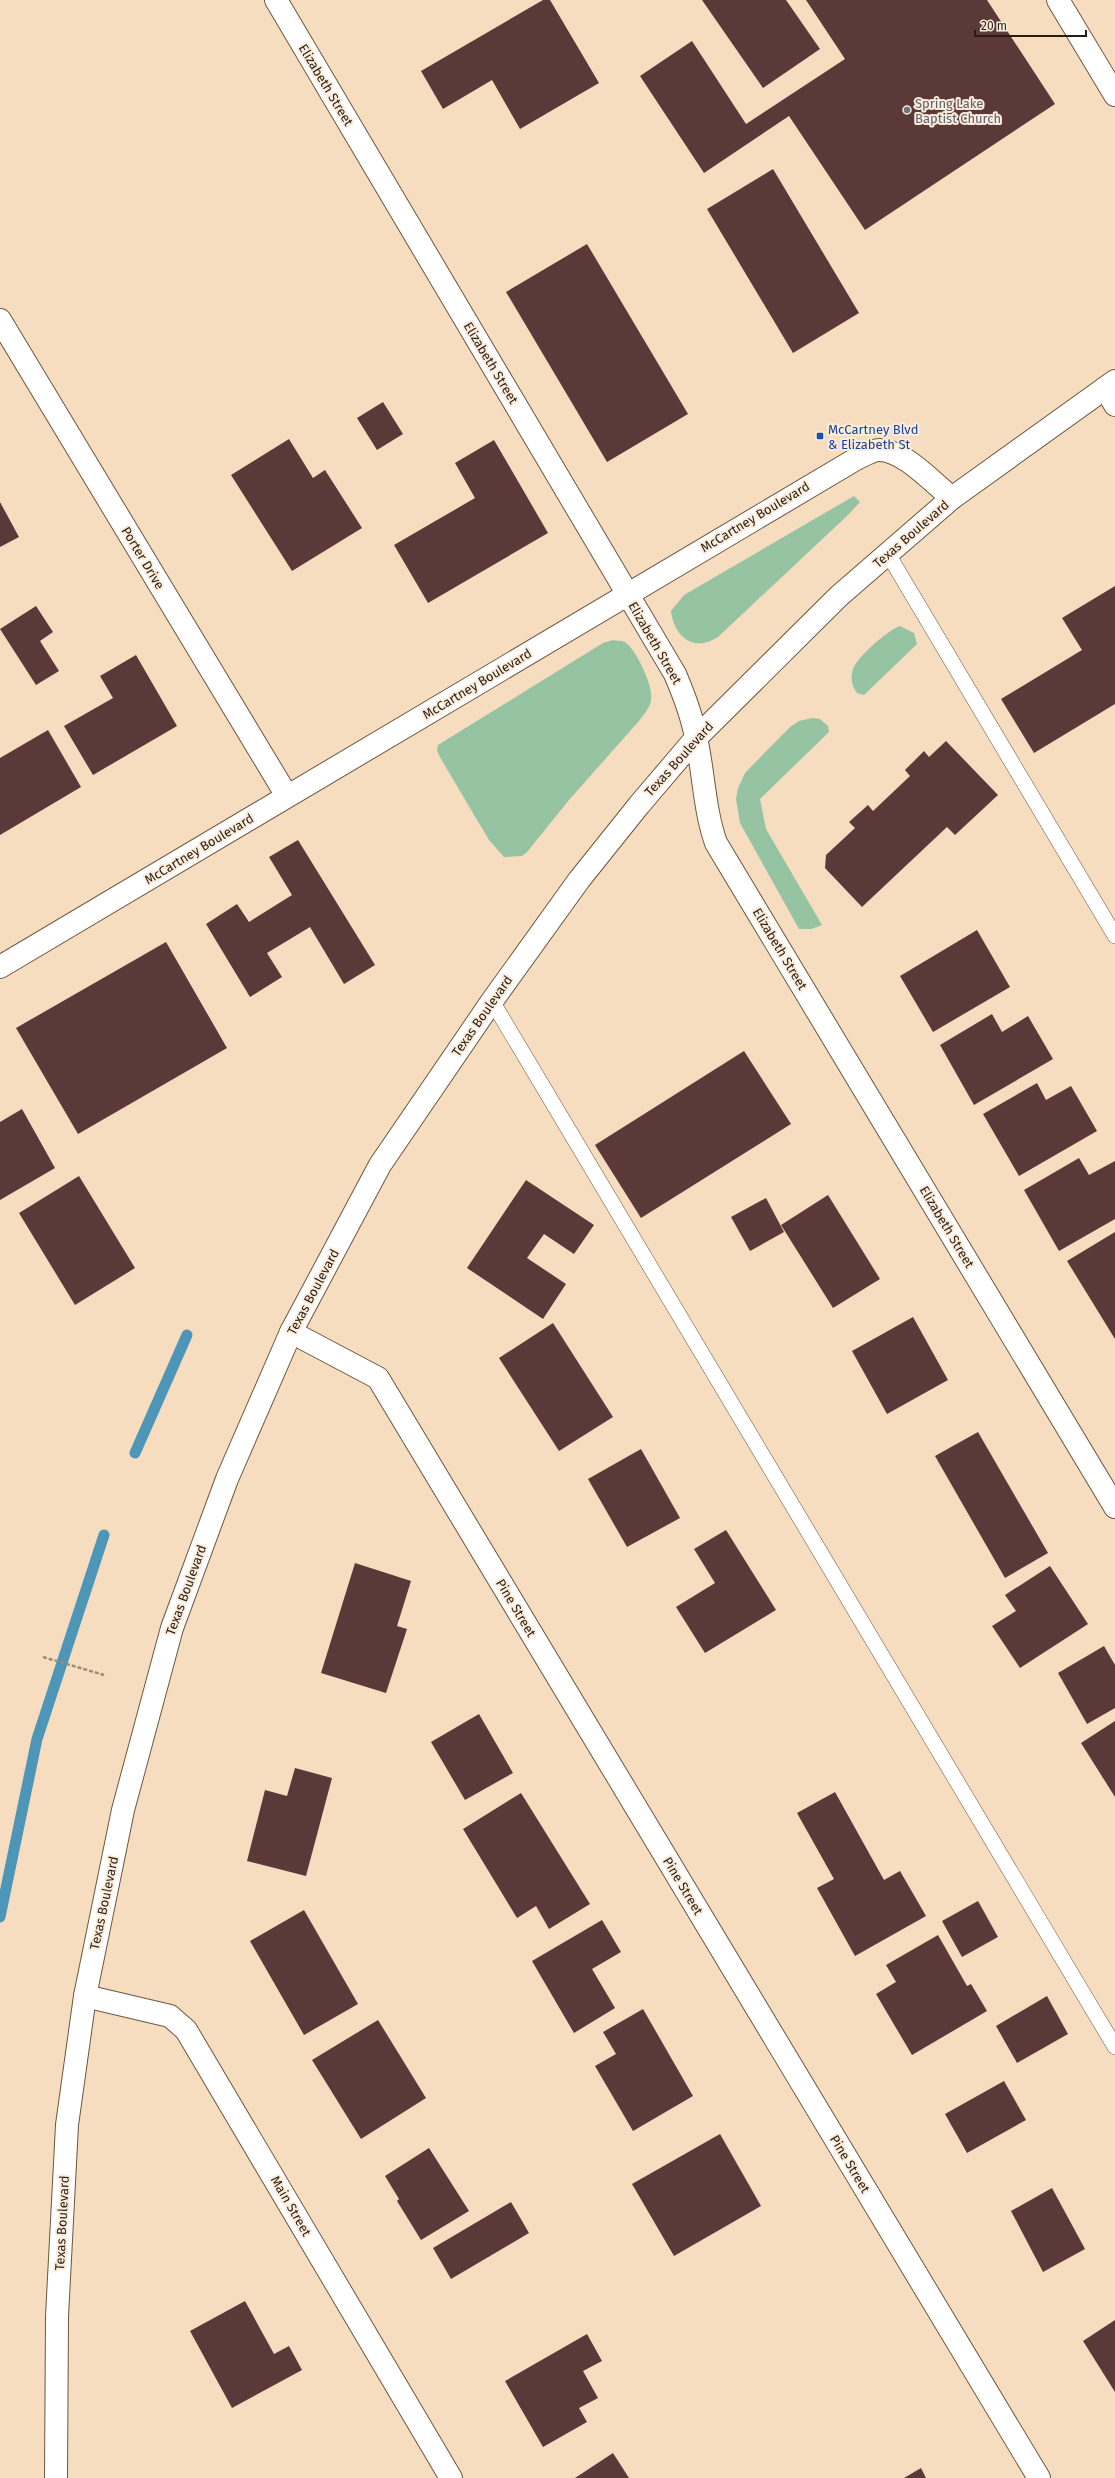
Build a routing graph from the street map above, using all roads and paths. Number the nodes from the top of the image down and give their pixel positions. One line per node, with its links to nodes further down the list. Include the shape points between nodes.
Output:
1 (276, 0): 8 (street, Elizabeth Street)
2 (1058, 0): 3 (street)
3 (1115, 95)
4 (0, 320): 10 (street, Porter Drive)
5 (1112, 391): 6 (street, Texas Boulevard)
6 (952, 498): 7 (street, Texas Boulevard); 8 (street, McCartney Boulevard, via 905,459 890,451 877,450 822,477)
7 (888, 554): 9 (street, Texas Boulevard, via 839,596); 11 (lane)
8 (628, 595): 9 (street, Elizabeth Street, via 675,674 687,703); 10 (street, McCartney Boulevard)
9 (696, 738): 13 (street, Texas Boulevard, via 638,805 579,880); 15 (street, Elizabeth Street, via 706,813 716,843)
10 (287, 796): 12 (street, McCartney Boulevard)
11 (1115, 936)
12 (0, 967)
13 (492, 1001): 14 (street, Texas Boulevard, via 380,1165); 19 (lane)
14 (291, 1332): 18 (street, Texas Boulevard, via 227,1479 172,1628 123,1810); 22 (street, Pine Street, via 378,1378)
15 (1115, 1507)
16 (43, 1657): 17 (path)
17 (104, 1675)
18 (85, 1996): 20 (street, Texas Boulevard, via 67,2125 57,2316); 21 (street, Main Street, via 170,2016 186,2030)
19 (1115, 2047)
20 (56, 2478)
21 (451, 2478)
22 (1039, 2478)

